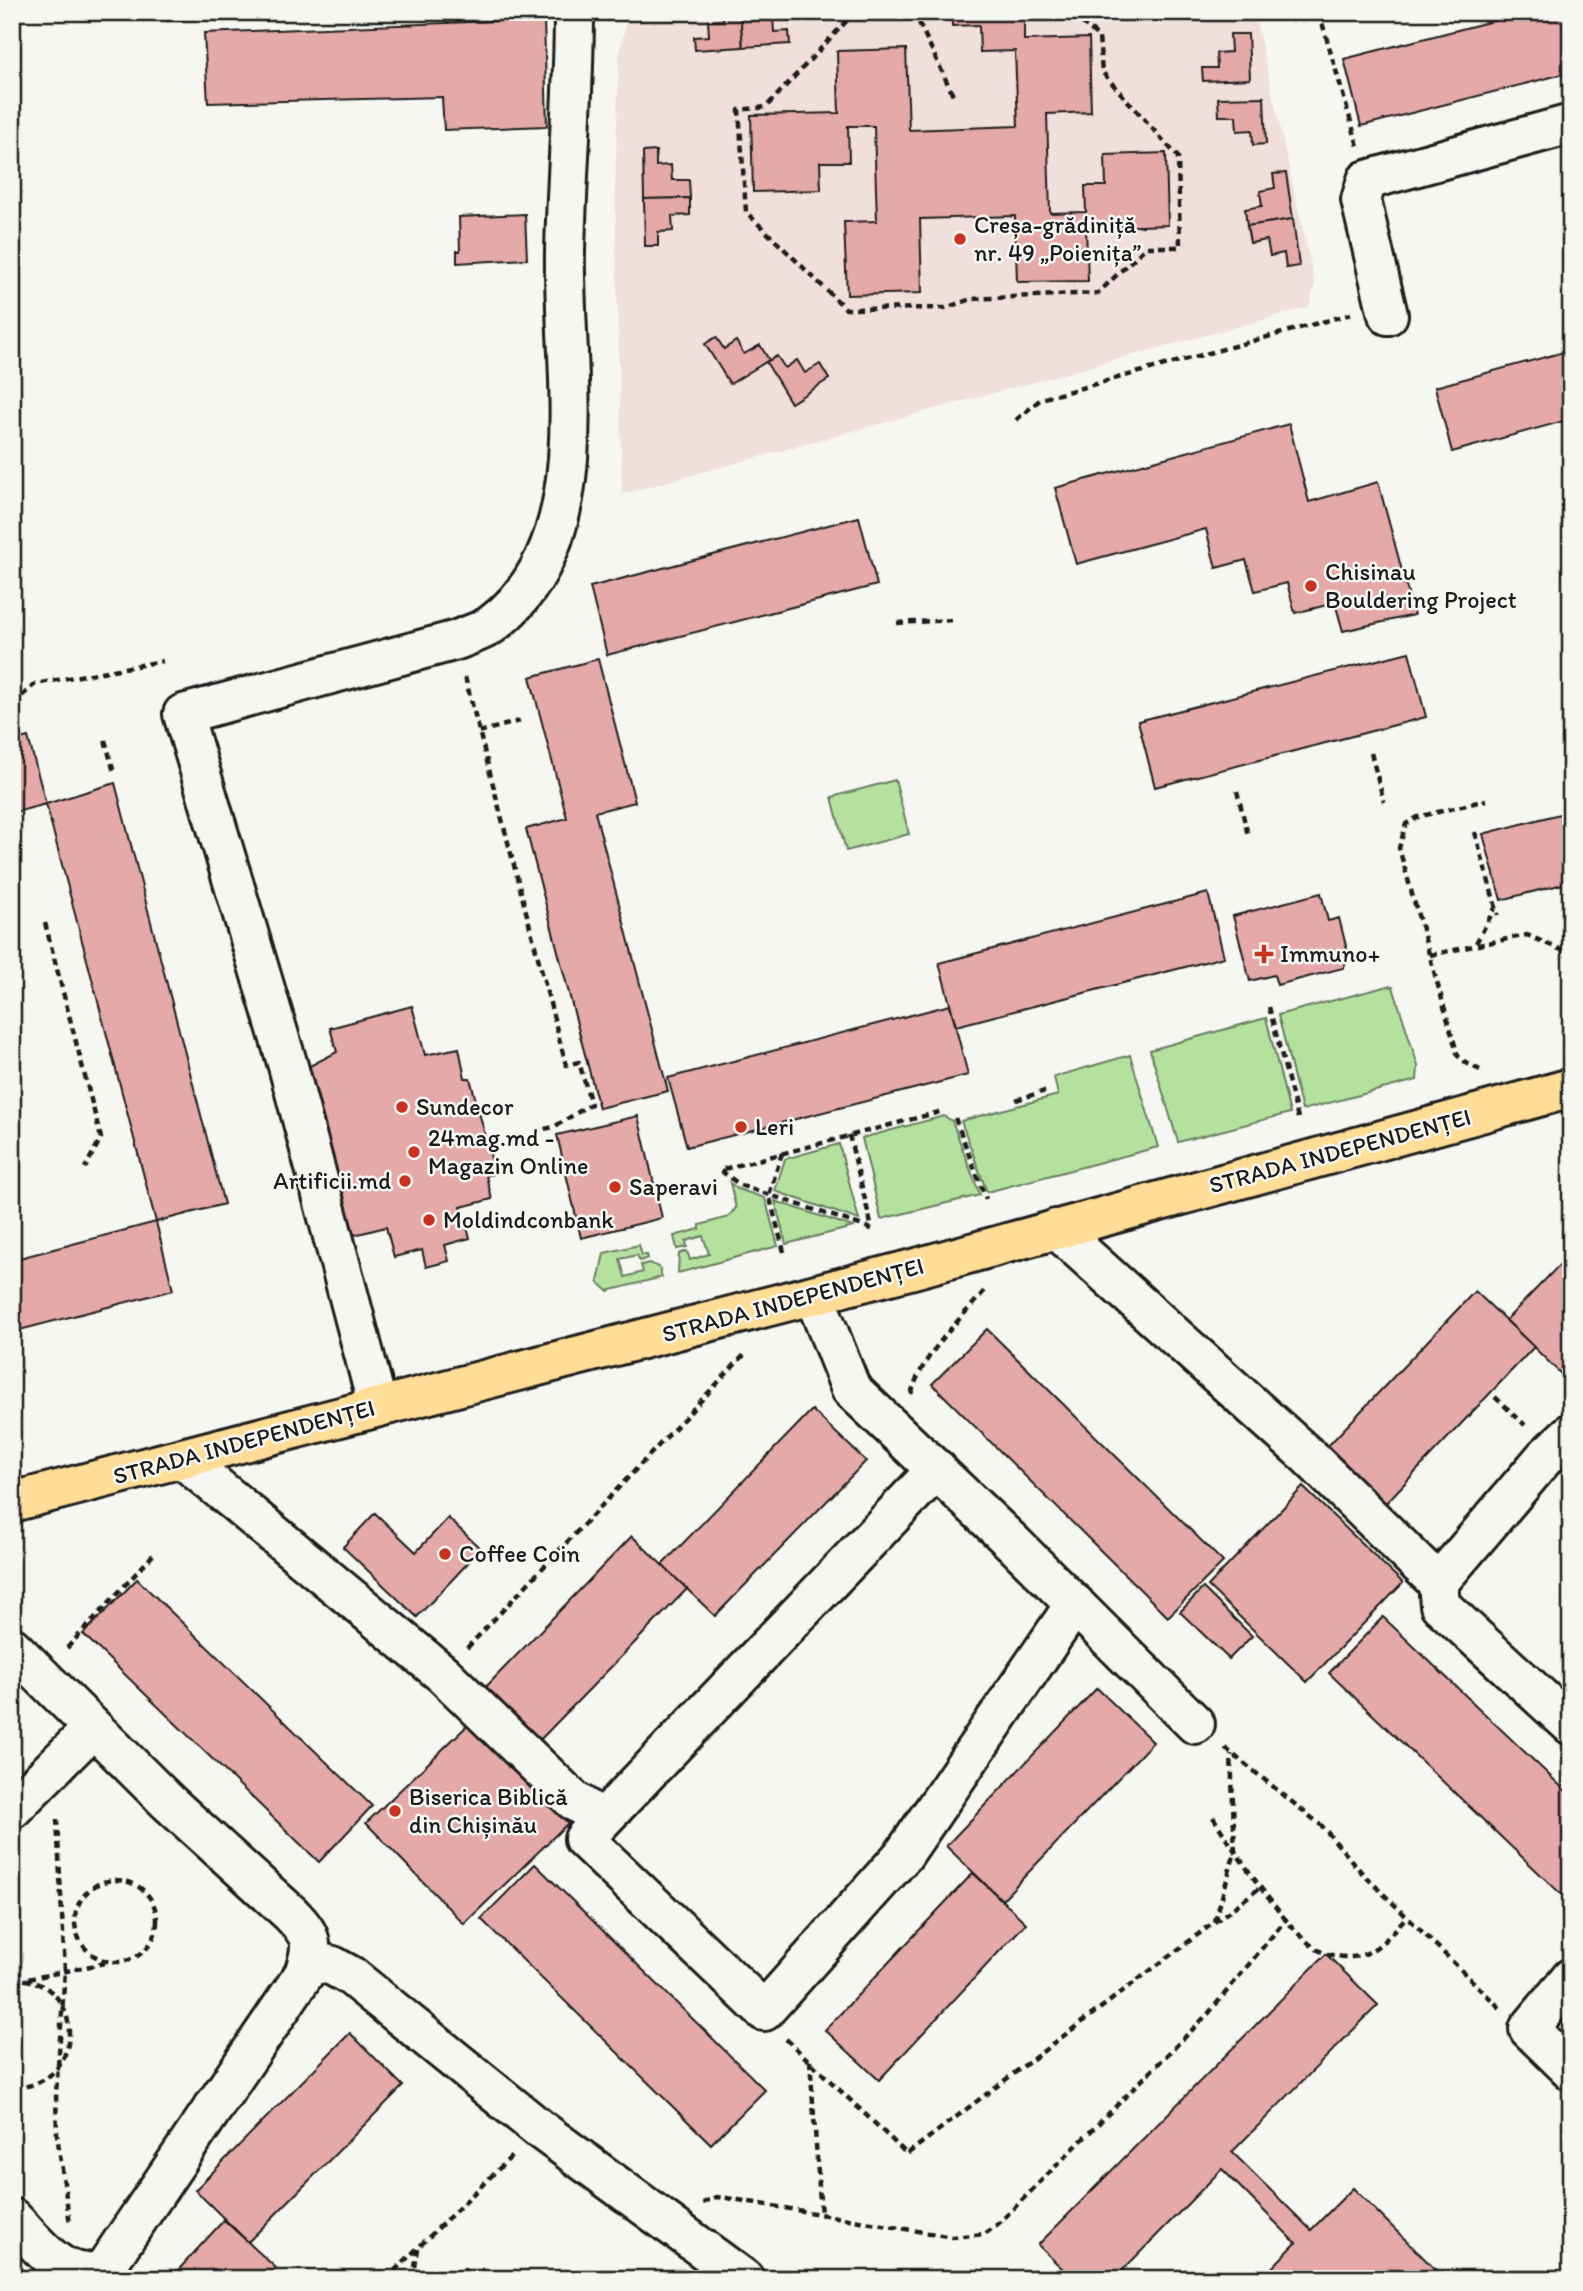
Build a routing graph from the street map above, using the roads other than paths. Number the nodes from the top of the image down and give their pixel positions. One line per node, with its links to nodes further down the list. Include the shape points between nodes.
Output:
1 (574, 12): 7 (lane, via 564,254 570,434 554,534 534,581 488,627 457,639 183,715 288,1066)
2 (1571, 124): 3 (lane, via 1367,180 1361,200)
3 (1388, 315)
4 (1571, 1088): 5 (main road, STRADA INDEPENDENȚEI)
5 (1056, 1229): 6 (main road, STRADA INDEPENDENȚEI); 12 (lane, via 1308,1456)
6 (814, 1295): 7 (main road, STRADA INDEPENDENȚEI); 10 (lane, via 851,1389)
7 (378, 1407): 9 (main road, STRADA INDEPENDENȚEI)
8 (1571, 1433): 12 (lane, via 1545,1457)
9 (183, 1458): 11 (main road, STRADA INDEPENDENȚEI); 19 (lane, via 443,1674 573,1800)
10 (937, 1469): 13 (lane); 19 (lane)
11 (12, 1502)
12 (1438, 1583): 16 (lane, via 1440,1605)
13 (1075, 1604): 15 (lane); 19 (lane, via 904,1854 764,2011 584,1839)
14 (12, 1647): 17 (lane)
15 (1195, 1724)
16 (1571, 1725)
17 (93, 1728): 18 (lane); 20 (lane, via 308,1932)
18 (12, 1809)
19 (602, 1819)
20 (309, 1960): 23 (lane, via 304,1974 104,2269 93,2274 61,2266); 24 (lane, via 351,1976 541,2130)
21 (1571, 1978): 22 (lane, via 1529,2029)
22 (1571, 2070)
23 (12, 2218)
24 (744, 2279)

